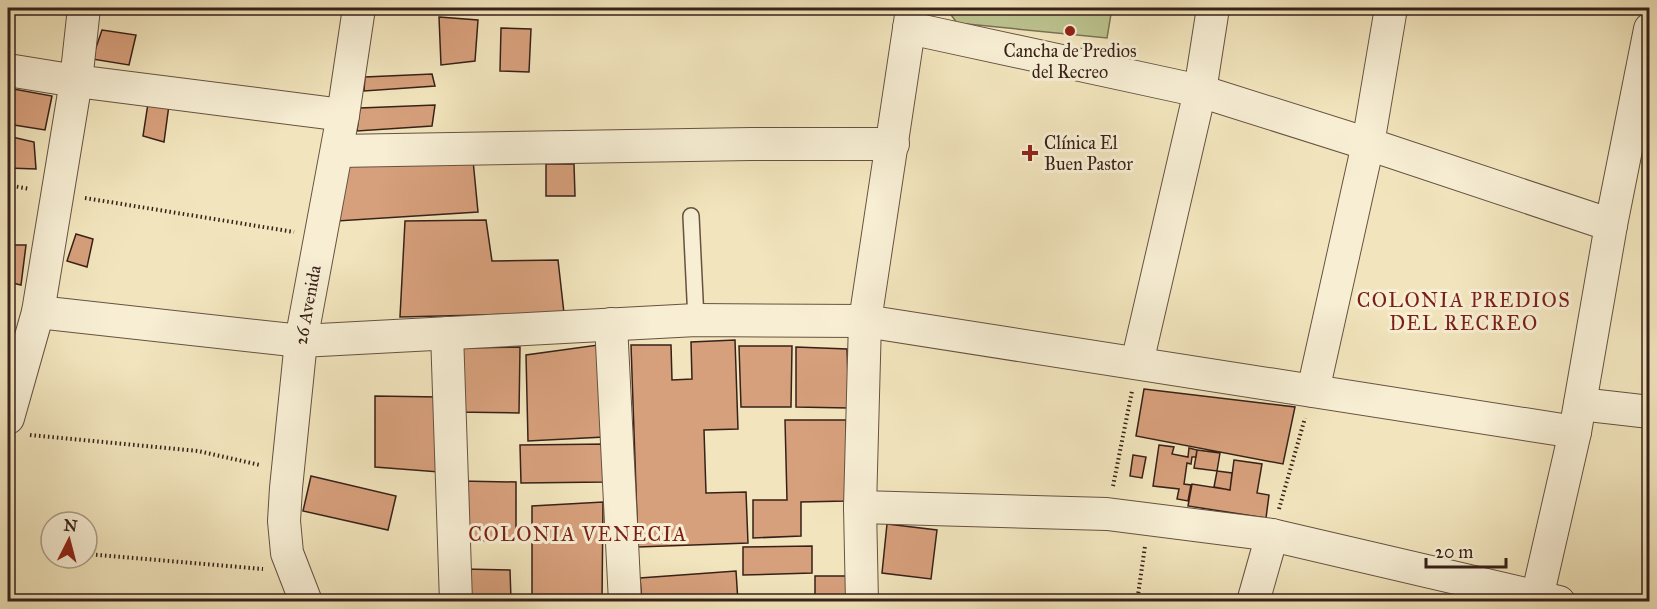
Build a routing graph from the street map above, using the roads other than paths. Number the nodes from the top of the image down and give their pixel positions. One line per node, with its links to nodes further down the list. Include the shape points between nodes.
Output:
1 (84, 8): 8 (street)
2 (359, 8): 10 (street, 26 Avenida)
3 (1213, 8): 9 (street)
4 (1391, 8): 12 (street)
5 (911, 18): 9 (street); 11 (street)
6 (1650, 29): 15 (street)
7 (8, 70): 8 (street)
8 (76, 81): 10 (street); 16 (street)
9 (1200, 91): 12 (street); 22 (street)
10 (343, 115): 13 (street, 26 Avenida)
11 (893, 144): 13 (street); 18 (street)
12 (1368, 144): 15 (street); 23 (street)
13 (337, 151): 21 (street, 26 Avenida)
14 (691, 216): 17 (lane)
15 (1611, 225): 25 (street)
16 (38, 312): 21 (street); 26 (street)
17 (696, 320): 18 (street); 19 (street)
18 (865, 321): 22 (street); 27 (street)
19 (611, 324): 20 (street); 32 (street)
20 (447, 333): 21 (street); 31 (street)
21 (301, 341): 30 (street, 26 Avenida, via 284,521 287,553)
22 (1137, 363): 23 (street)
23 (1313, 391): 25 (street)
24 (1650, 412): 25 (street)
25 (1577, 418): 29 (street)
26 (13, 426)
27 (860, 507): 28 (street, via 1107,514); 33 (street)
28 (1272, 535): 29 (street); 34 (street)
29 (1544, 600)
30 (306, 602)
31 (456, 602)
32 (625, 602)
33 (862, 602)
34 (1252, 602)

